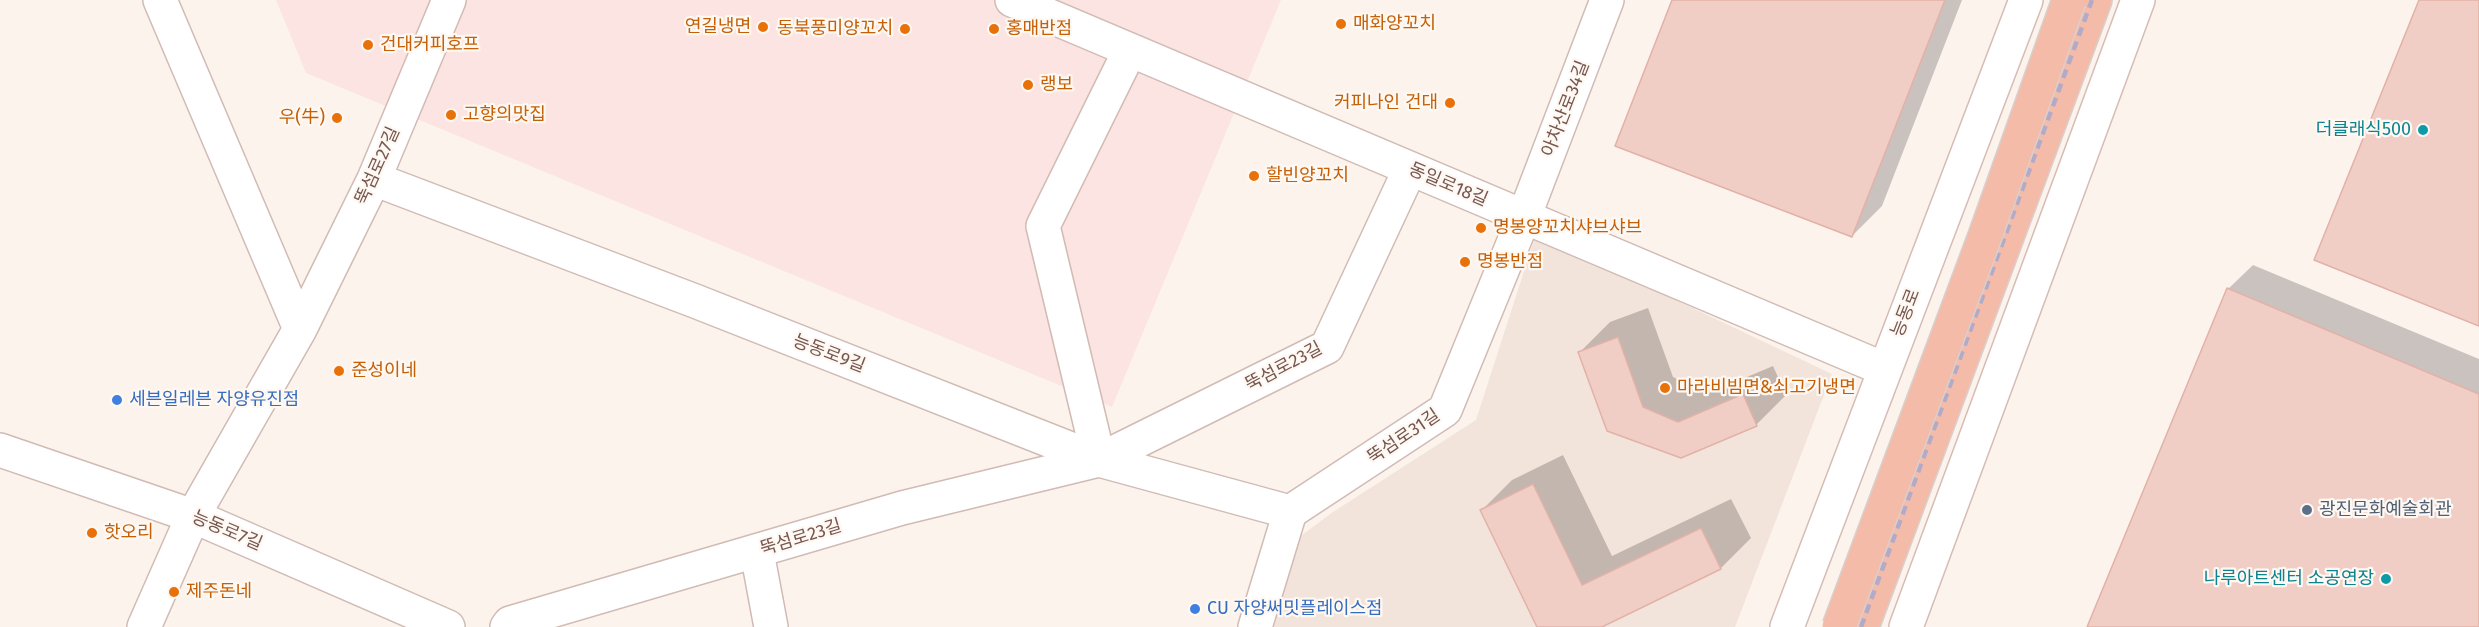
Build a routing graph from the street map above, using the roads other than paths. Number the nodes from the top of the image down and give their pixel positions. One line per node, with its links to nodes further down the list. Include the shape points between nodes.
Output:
1 (160, 0): 13 (street)
2 (449, 0): 11 (street, 뚝섬로27길)
3 (1012, 0): 9 (street, 동일로18길)
4 (1607, 0): 12 (street, 아차산로34길)
5 (2026, 0): 14 (street, 능동로)
6 (2069, 0): 26 (highway, bridge)
7 (2095, 0): 27 (highway)
8 (2138, 0): 28 (street)
9 (1130, 50): 10 (street, 동일로18길); 16 (street, via 1043,226)
10 (1410, 169): 12 (street, 동일로18길); 16 (street, 뚝섬로23길, via 1327,347)
11 (374, 179): 13 (street, 뚝섬로27길); 16 (street, 능동로9길)
12 (1524, 217): 14 (street, 동일로18길); 17 (street, 뚝섬로31길, via 1445,410)
13 (300, 329): 18 (street, 뚝섬로27길)
14 (1884, 369): 25 (street, 능동로)
15 (0, 450): 18 (street, 능동로7길)
16 (1099, 460): 17 (street, 능동로9길); 19 (street, 뚝섬로23길, via 902,508)
17 (1290, 512): 24 (street)
18 (193, 516): 20 (street, 뚝섬로27길); 21 (street, 능동로7길)
19 (757, 552): 22 (street, 뚝섬로23길); 23 (street)
20 (144, 627)
21 (448, 627)
22 (507, 627)
23 (771, 627)
24 (1255, 627)
25 (1786, 627)
26 (1839, 627)
27 (1862, 627)
28 (1906, 627)

